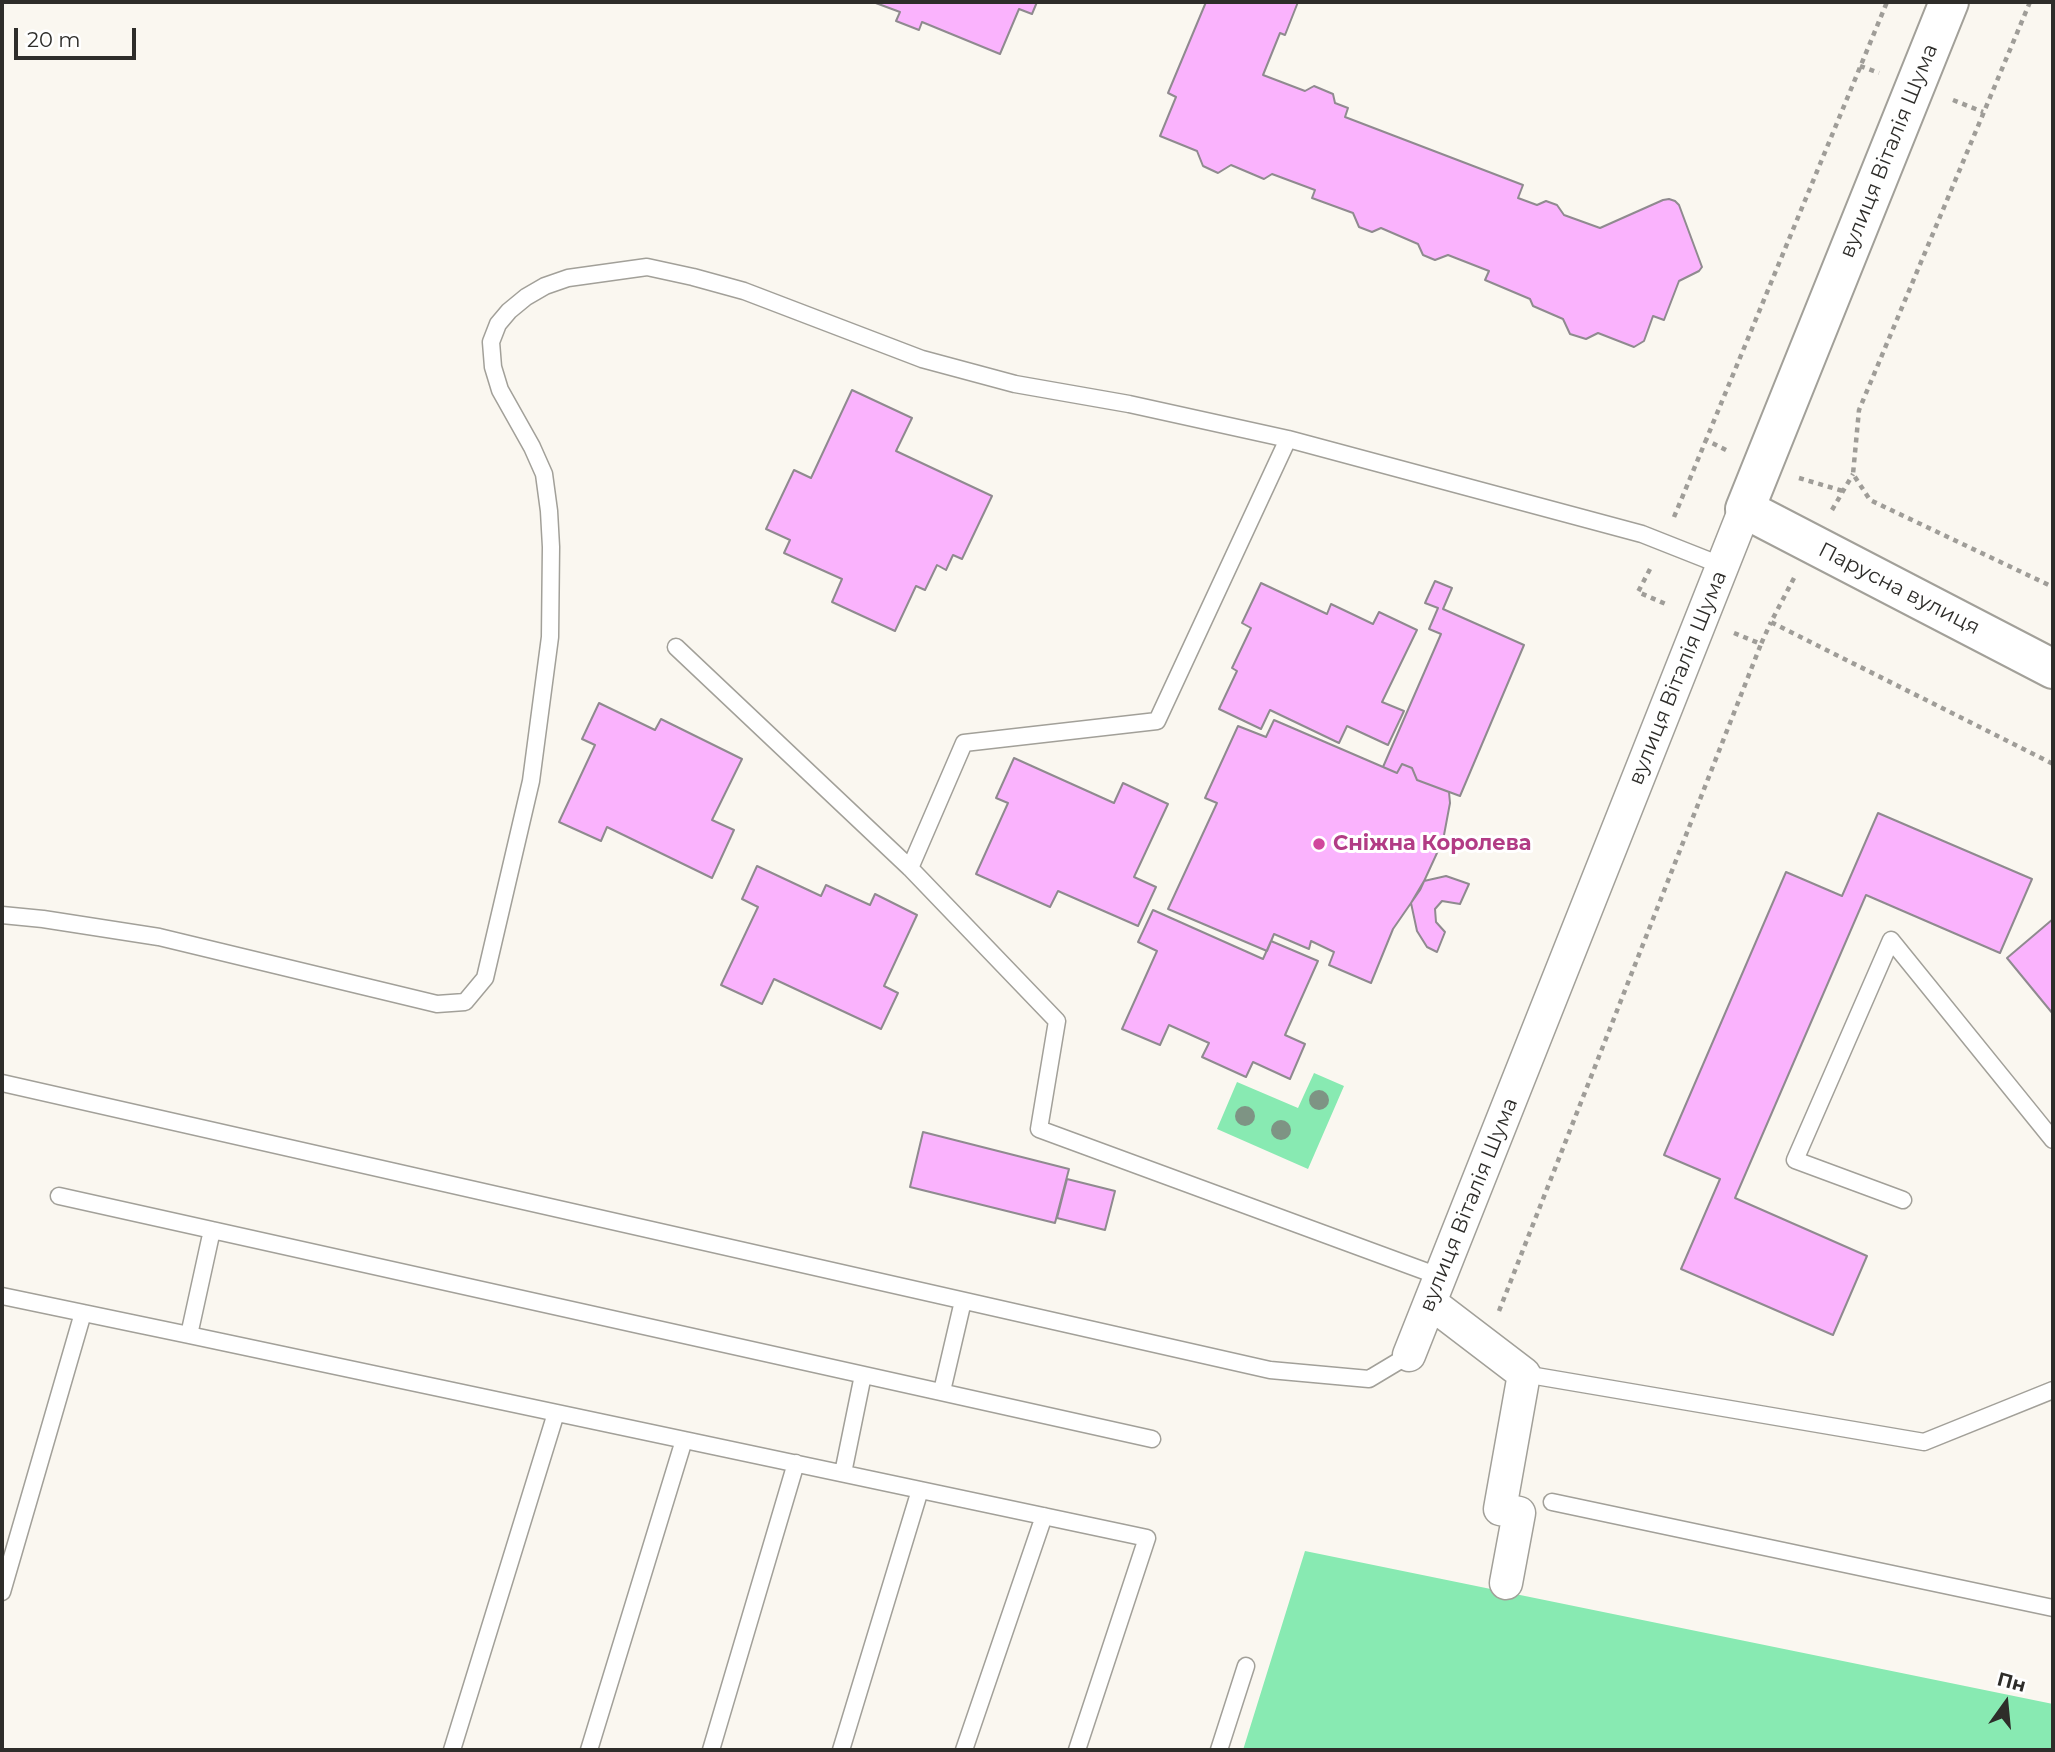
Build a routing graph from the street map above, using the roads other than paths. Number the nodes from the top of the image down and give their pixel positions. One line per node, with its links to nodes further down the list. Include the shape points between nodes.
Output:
1 (1950, 2): 3 (street, вулиця Віталія Шума)
2 (1288, 439): 4 (lane, via 1642,534); 7 (lane, via 1157,721 964,743); 8 (lane, via 1015,384 948,366 744,291 681,274 647,267 593,273 545,286 509,311 491,342 500,390 544,474 551,547 550,637 531,781 485,978 465,1002 437,1004 159,937)
3 (1745, 509): 4 (street, вулиця Віталія Шума); 6 (street, Парусна вулиця)
4 (1723, 566): 14 (street, вулиця Віталія Шума)
5 (676, 647): 7 (lane)
6 (2053, 669)
7 (910, 868): 14 (lane, via 1057,1021 1039,1129)
8 (2, 915)
9 (2, 1083): 16 (lane)
10 (2053, 1140): 12 (lane, via 1891,940 1794,1160)
11 (59, 1196): 13 (lane)
12 (1903, 1200)
13 (212, 1230): 18 (lane); 21 (lane)
14 (1436, 1290): 19 (street, вулиця Віталія Шума); 20 (street)
15 (2, 1296): 17 (lane)
16 (963, 1301): 19 (lane, via 1269,1370 1369,1379); 23 (lane)
17 (83, 1313): 18 (lane); 33 (lane)
18 (189, 1335): 24 (lane)
19 (1409, 1355)
20 (1524, 1374): 22 (lane, via 1924,1442); 32 (street, via 1500,1509 1519,1513)
21 (863, 1375): 23 (lane); 28 (lane)
22 (2053, 1390)
23 (942, 1391): 25 (lane)
24 (556, 1413): 26 (lane); 36 (lane)
25 (1152, 1439)
26 (684, 1440): 27 (lane); 37 (lane)
27 (796, 1464): 28 (lane); 38 (lane)
28 (843, 1473): 29 (lane)
29 (920, 1490): 31 (lane); 39 (lane)
30 (1552, 1502): 34 (lane)
31 (1044, 1516): 40 (lane); 41 (lane, via 1147,1538)
32 (1506, 1583)
33 (2, 1592)
34 (2053, 1608)
35 (1246, 1666): 42 (lane)
36 (452, 1750)
37 (590, 1750)
38 (711, 1750)
39 (841, 1750)
40 (964, 1750)
41 (1077, 1750)
42 (1219, 1750)

